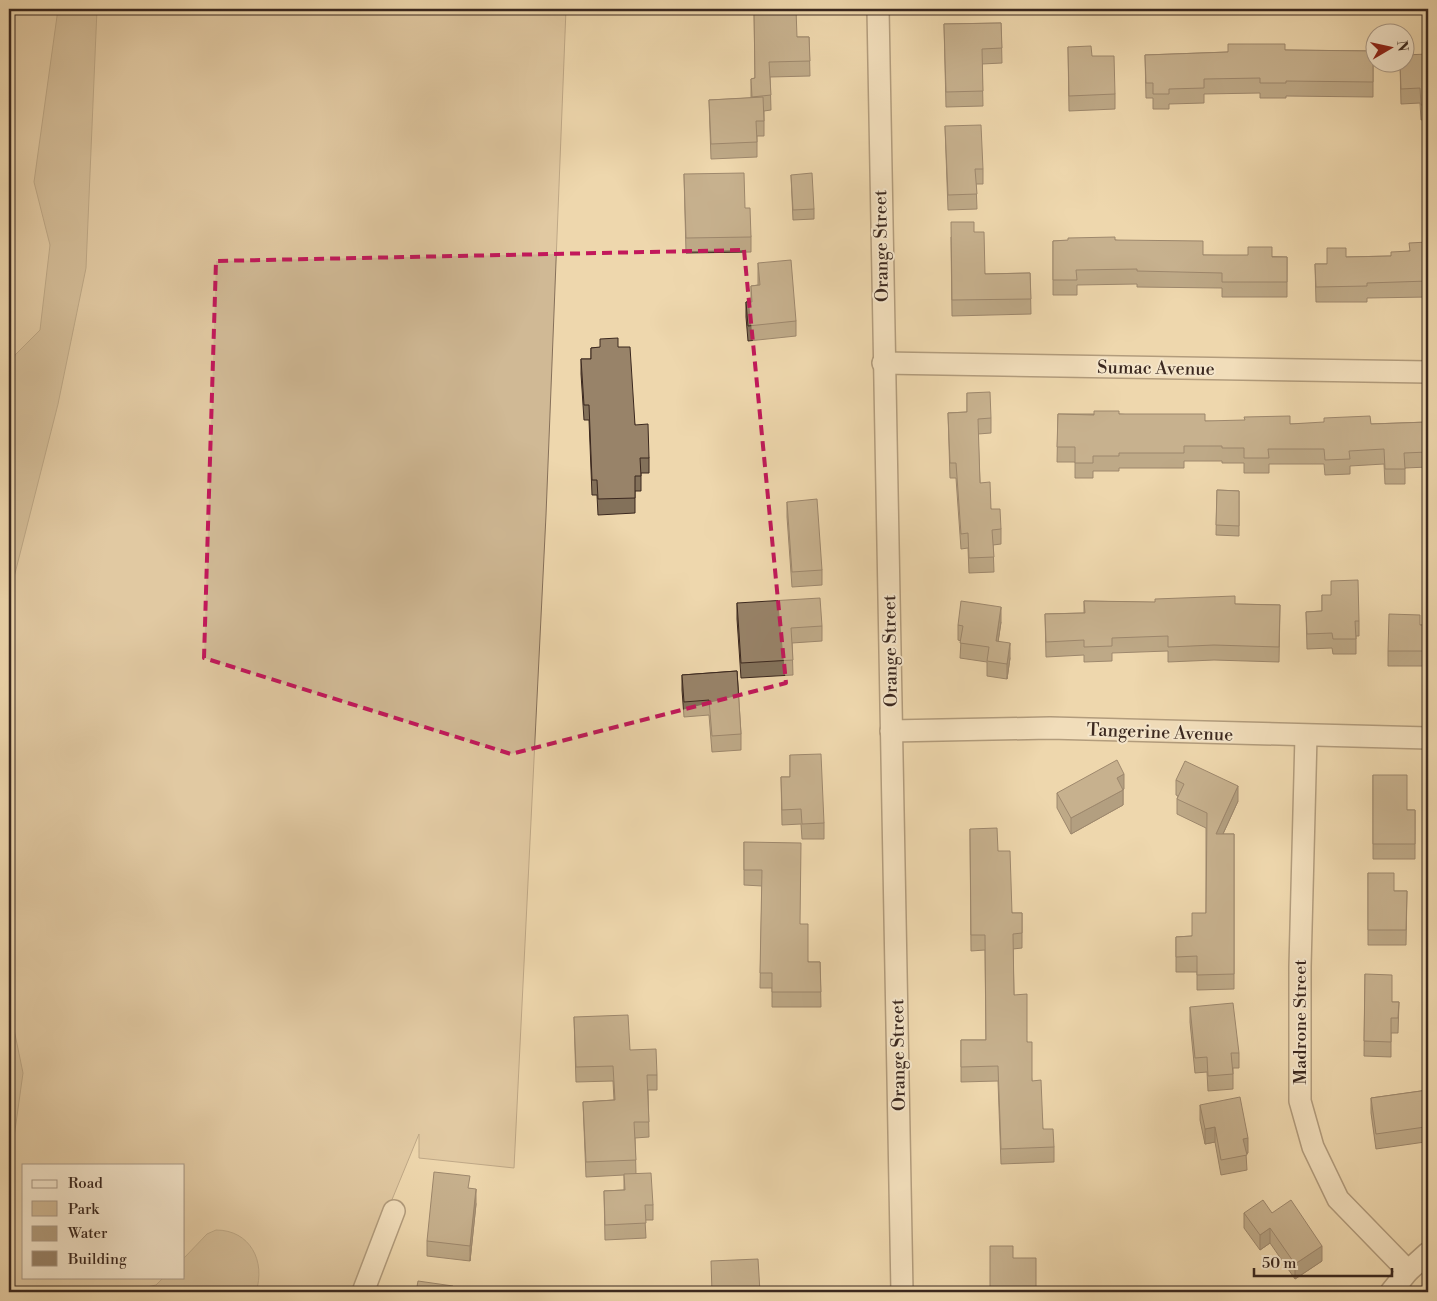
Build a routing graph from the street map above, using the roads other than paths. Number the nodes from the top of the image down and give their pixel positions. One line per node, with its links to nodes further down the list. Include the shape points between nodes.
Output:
1 (878, 9): 2 (street, Orange Street)
2 (883, 363): 3 (street, Sumac Avenue); 4 (street, Orange Street)
3 (1428, 372)
4 (891, 730): 5 (street, Tangerine Avenue, via 1050,728); 11 (street, Orange Street)
5 (1306, 736): 6 (street, Tangerine Avenue); 9 (street, Madrone Street, via 1300,1101 1313,1147 1338,1199)
6 (1428, 738)
7 (394, 1211): 10 (street)
8 (1428, 1253): 9 (street)
9 (1408, 1271): 12 (street)
10 (363, 1292)
11 (902, 1292)
12 (1391, 1292)

